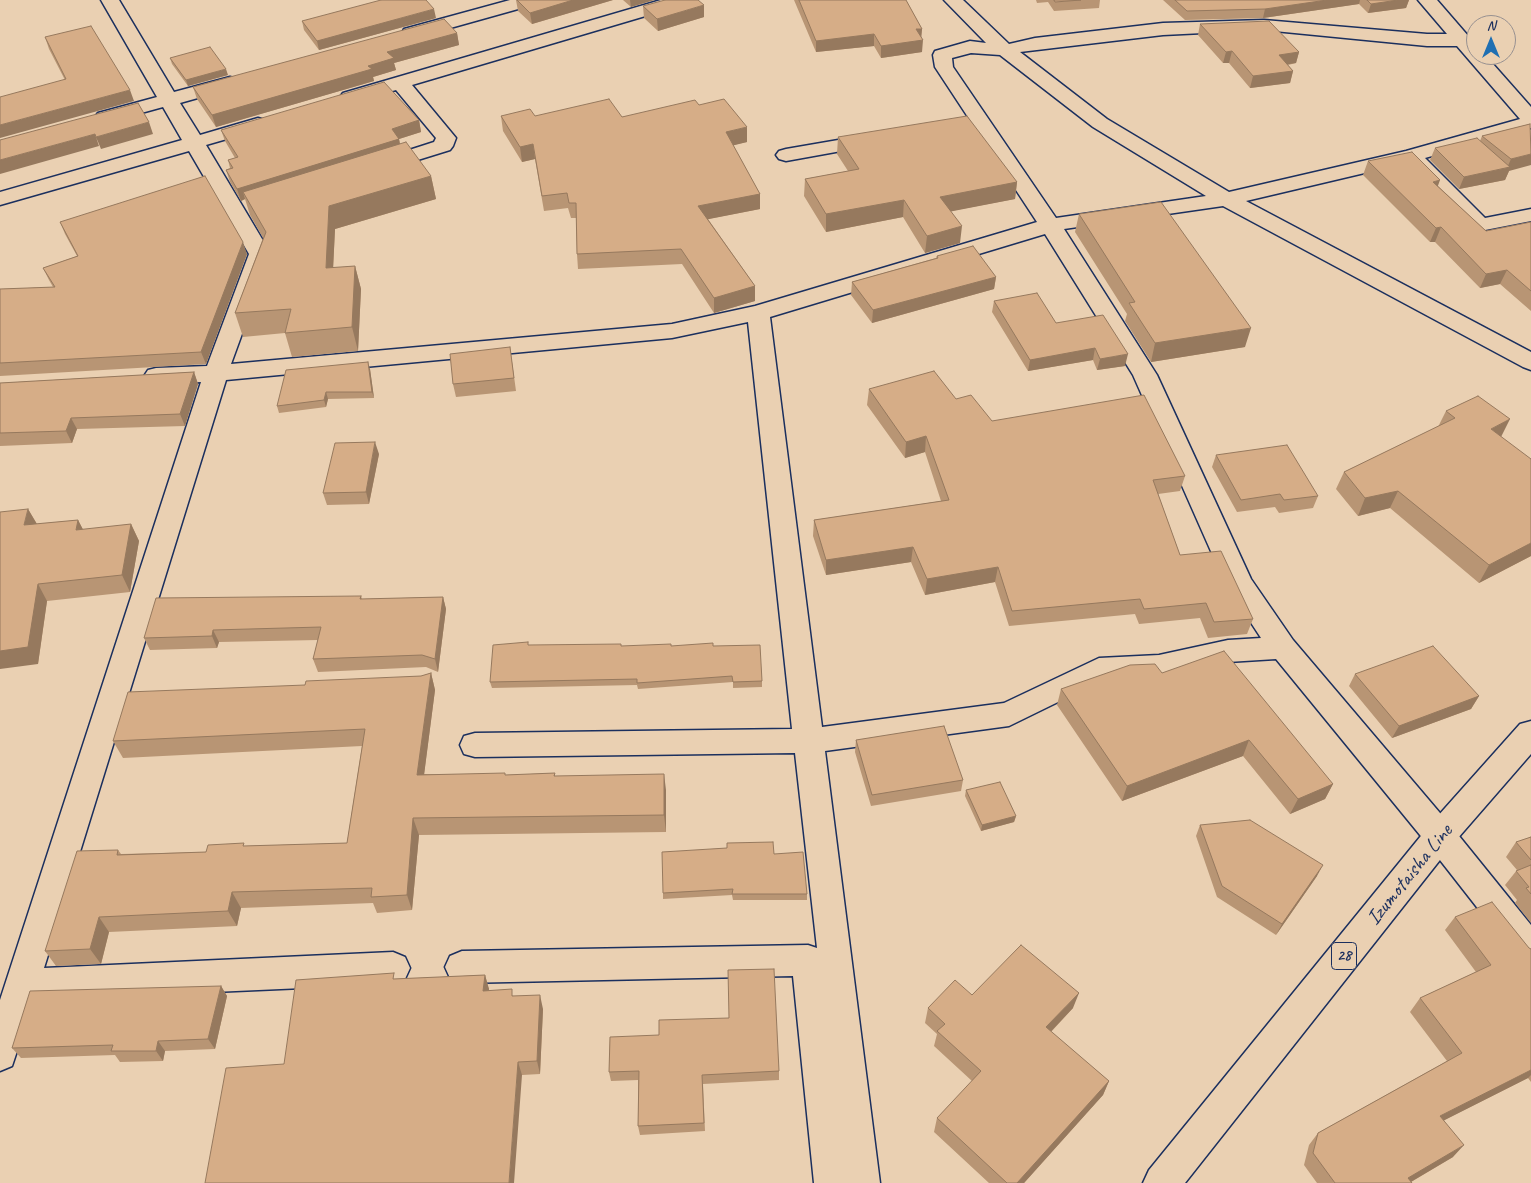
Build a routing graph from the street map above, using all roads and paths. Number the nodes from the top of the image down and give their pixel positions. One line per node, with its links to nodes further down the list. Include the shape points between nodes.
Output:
1 (110, 0): 11 (street)
2 (530, 0): 6 (street)
3 (680, 0): 10 (street, via 609,12)
4 (953, 0): 8 (street)
5 (1427, 0): 7 (street)
6 (397, 37)
7 (1461, 40): 8 (street, via 1398,38 1264,25 1163,29); 14 (street)
8 (1005, 50): 22 (street, via 1100,123); 24 (street, via 970,47 942,55 944,67 971,124)
9 (245, 78): 11 (street)
10 (400, 82): 12 (street); 20 (street, via 446,138 443,146)
11 (170, 100): 15 (street); 17 (street)
12 (335, 101)
13 (279, 118): 17 (street)
14 (1531, 120): 19 (street)
15 (85, 123)
16 (893, 137): 18 (street)
17 (195, 142): 21 (street); 27 (street, via 244,208 260,254)
18 (786, 155)
19 (1411, 156): 22 (street); 23 (street, via 1480,225)
20 (358, 172)
21 (0, 199)
22 (1226, 199): 24 (street); 26 (street)
23 (1531, 215)
24 (1050, 225): 25 (street); 29 (street, via 1145,375 1239,583)
25 (758, 312): 27 (street, via 672,331); 33 (street)
26 (1531, 362)
27 (216, 373): 28 (street); 31 (street)
28 (138, 377)
29 (1283, 648): 33 (street, via 1228,651 1159,666 1098,669 1009,714); 35 (street)
30 (144, 692): 31 (street)
31 (114, 694): 39 (street)
32 (1531, 733): 35 (street, Izumotaisha Line / 28)
33 (809, 741): 34 (street); 42 (street)
34 (475, 745)
35 (1440, 836): 36 (street); 43 (street, Izumotaisha Line / 28)
36 (1531, 950)
37 (462, 967): 41 (street, via 808,960)
38 (393, 968): 39 (street)
39 (22, 985): 40 (street)
40 (0, 1054)
41 (833, 1183)
42 (861, 1183)
43 (1162, 1183)

